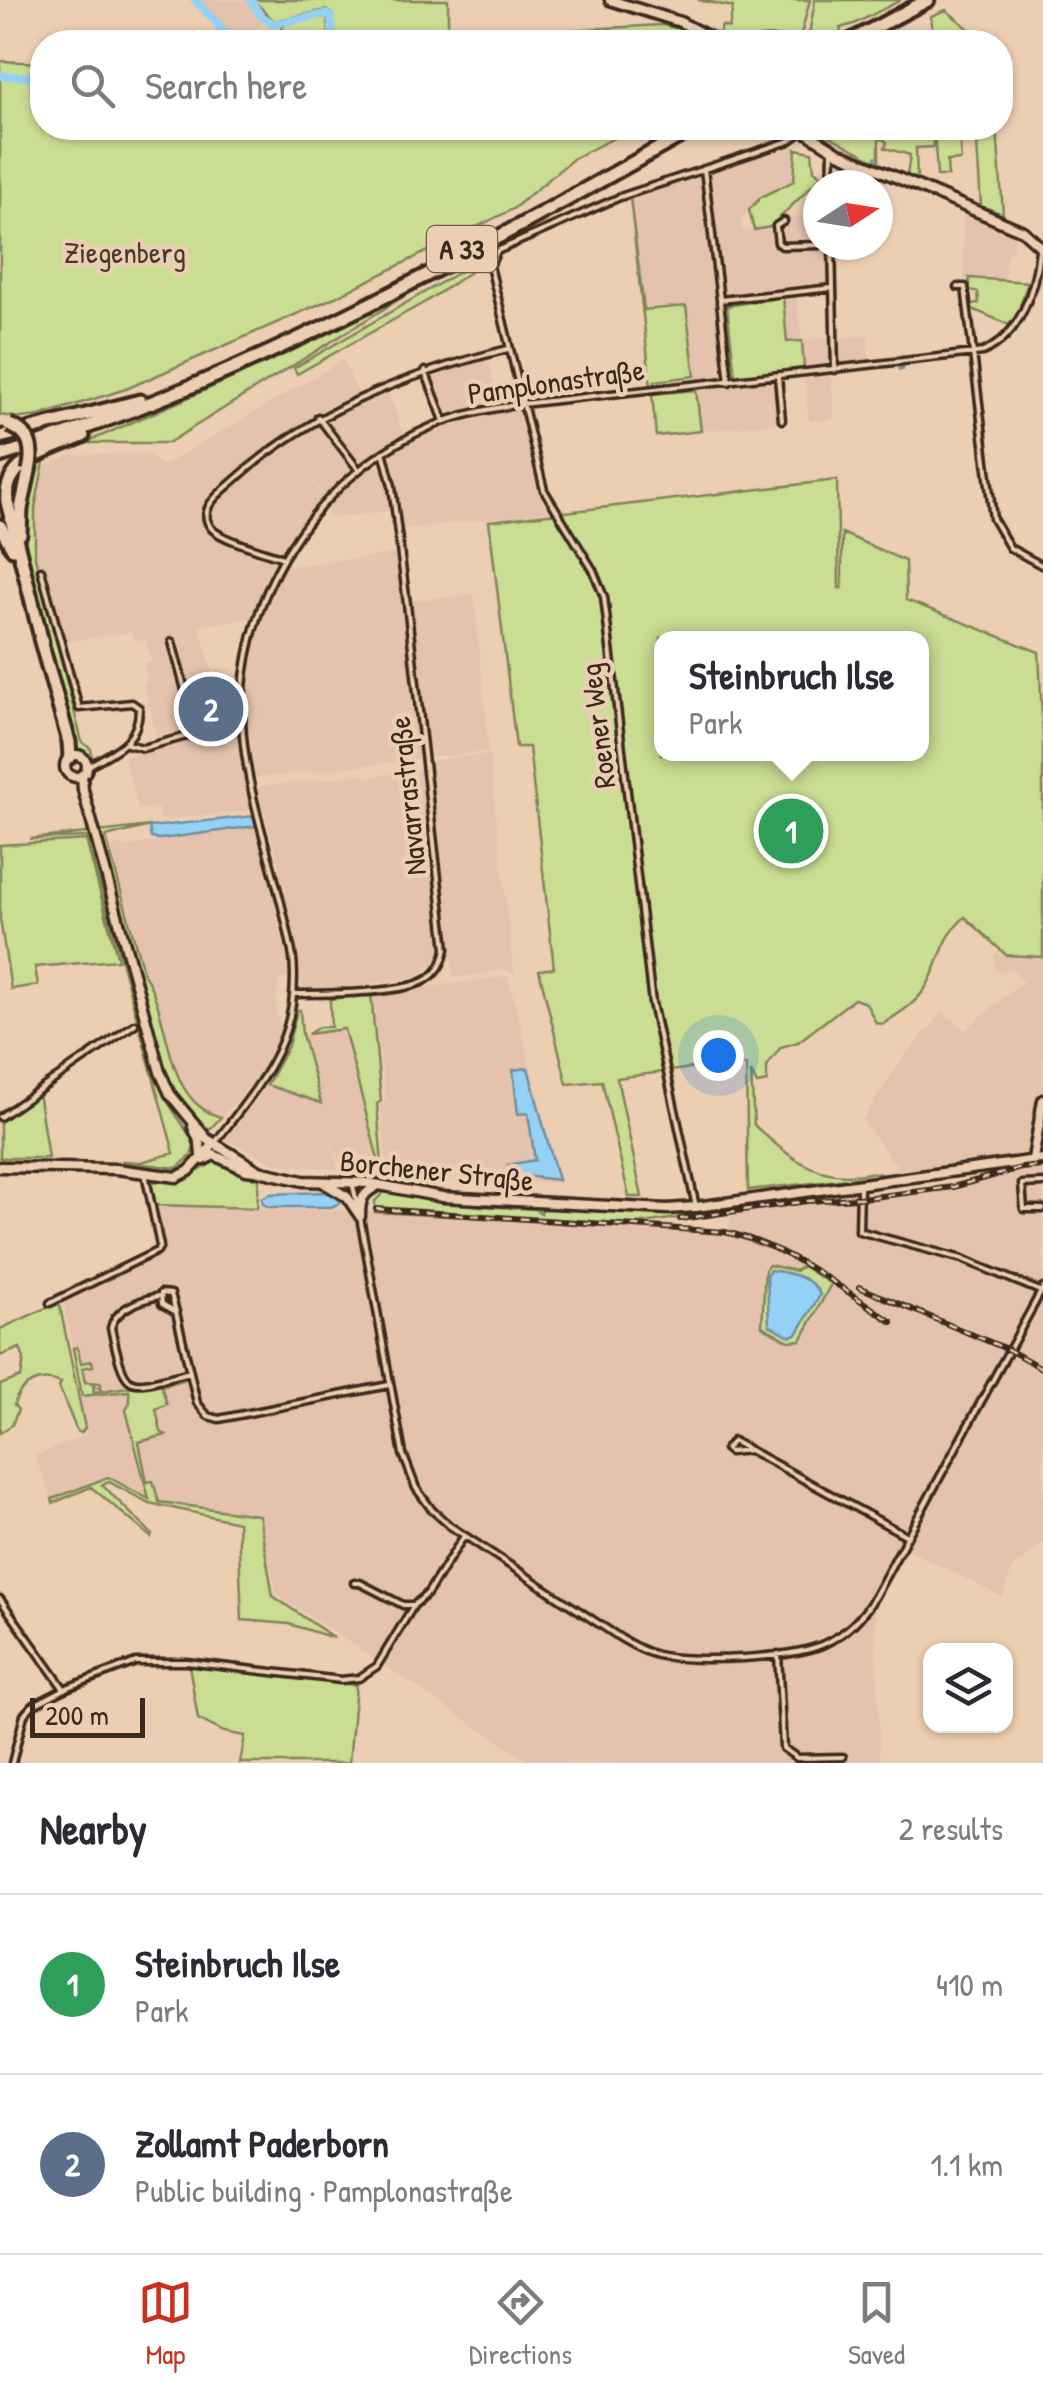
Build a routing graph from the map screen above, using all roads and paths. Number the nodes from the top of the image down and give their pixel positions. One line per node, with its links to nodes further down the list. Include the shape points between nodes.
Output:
1 (610, 0): 3 (main road)
2 (916, 2): 4 (highway)
3 (696, 30)
4 (866, 30)
5 (661, 140): 27 (highway, A 33, via 370,296)
6 (673, 140): 29 (highway, A 33, via 375,301)
7 (790, 140): 10 (street)
8 (817, 140): 9 (main road)
9 (832, 149): 11 (street); 13 (main road)
10 (704, 168): 20 (street); 21 (street, Roener Weg, via 503,246 492,258 490,277)
11 (831, 170)
12 (784, 221): 15 (street, via 776,226 778,243)
13 (1024, 231): 14 (main road); 16 (main road)
14 (1041, 232): 16 (main road)
15 (803, 245)
16 (1040, 248): 22 (street, Pamplonastraße, via 1010,336)
17 (832, 260): 19 (street)
18 (964, 279): 22 (street)
19 (832, 288): 20 (street); 24 (street)
20 (720, 300): 26 (street)
21 (509, 348): 23 (street); 28 (street, Roener Weg)
22 (972, 354): 24 (street, Pamplonastraße); 44 (street, via 993,519 1010,548)
23 (425, 371): 30 (street); 32 (street)
24 (835, 371): 25 (street, Pamplonastraße)
25 (778, 377): 26 (street, Pamplonastraße); 31 (street)
26 (729, 382): 28 (street, Pamplonastraße)
27 (140, 400): 34 (highway); 36 (highway, A 33)
28 (522, 404): 32 (street, Pamplonastraße); 69 (street, Roener Weg, via 544,490 604,597 652,1004)
29 (127, 412): 36 (highway, A 33); 43 (highway, via 11,474 6,502)
30 (318, 418): 39 (street); 42 (street, via 258,459 207,509 215,532)
31 (782, 420)
32 (444, 421): 35 (street, Pamplonastraße)
33 (4, 424): 43 (highway, bridge, via 20,429 32,452)
34 (0, 437)
35 (383, 452): 37 (street, Pamplonastraße); 38 (street, Navarrastraße)
36 (0, 453)
37 (376, 457): 38 (street); 39 (street, Pamplonastraße)
38 (387, 468): 51 (street, Navarrastraße, via 446,949 439,969 416,984)
39 (359, 470): 42 (street, Pamplonastraße, via 315,513)
40 (0, 504): 43 (highway)
41 (0, 526): 43 (highway)
42 (283, 558): 51 (street, Pamplonastraße, via 254,628 242,717 290,938)
43 (20, 562): 50 (highway)
44 (1043, 566)
45 (41, 570): 49 (street, via 79,708 138,706)
46 (172, 642): 48 (street)
47 (238, 722): 48 (street)
48 (197, 734): 49 (street, via 136,748)
49 (126, 744): 50 (street)
50 (79, 765): 55 (main road, Borchener Straße, via 160,1072)
51 (294, 994): 57 (street, Pamplonastraße, via 277,1057)
52 (136, 1024): 54 (street)
53 (1043, 1100): 56 (main road)
54 (0, 1117)
55 (188, 1119): 57 (main road, Borchener Straße); 58 (main road)
56 (1039, 1142): 59 (main road)
57 (214, 1144): 58 (main road); 61 (main road, Borchener Straße)
58 (201, 1157): 62 (main road)
59 (1038, 1159): 66 (main road, Borchener Straße)
60 (0, 1166): 63 (main road)
61 (259, 1171): 62 (main road, via 214,1154); 64 (main road, Borchener Straße)
62 (189, 1172): 63 (main road)
63 (145, 1173): 74 (street, via 158,1251)
64 (320, 1181): 65 (main road, Borchener Straße); 71 (main road, via 348,1196)
65 (352, 1182): 68 (main road, Borchener Straße); 71 (street)
66 (860, 1182): 69 (main road, Borchener Straße); 72 (street, via 859,1231)
67 (1043, 1183): 70 (street, via 1022,1184 1024,1209)
68 (379, 1185): 69 (main road, Borchener Straße, via 482,1200); 71 (main road, via 364,1192)
69 (696, 1207)
70 (1043, 1209)
71 (360, 1216): 77 (street)
72 (1042, 1290): 80 (street)
73 (159, 1296): 75 (street); 75 (street, via 171,1294); 76 (street, via 112,1321 121,1373 140,1384)
74 (50, 1304)
75 (176, 1312): 76 (street)
76 (190, 1372): 77 (street, via 202,1411 219,1419)
77 (390, 1385): 79 (street, via 411,1478 432,1510)
78 (750, 1450): 80 (street)
79 (464, 1536): 83 (street); 84 (street, via 644,1651 671,1658)
80 (908, 1536): 84 (street, via 856,1623 816,1648)
81 (354, 1583): 83 (street)
82 (0, 1599): 85 (street)
83 (414, 1606): 85 (street, via 376,1666 359,1678 136,1662)
84 (778, 1654): 86 (street, via 783,1748 796,1758)
85 (64, 1689): 87 (street, via 24,1715)
86 (844, 1757)
87 (12, 1763)

